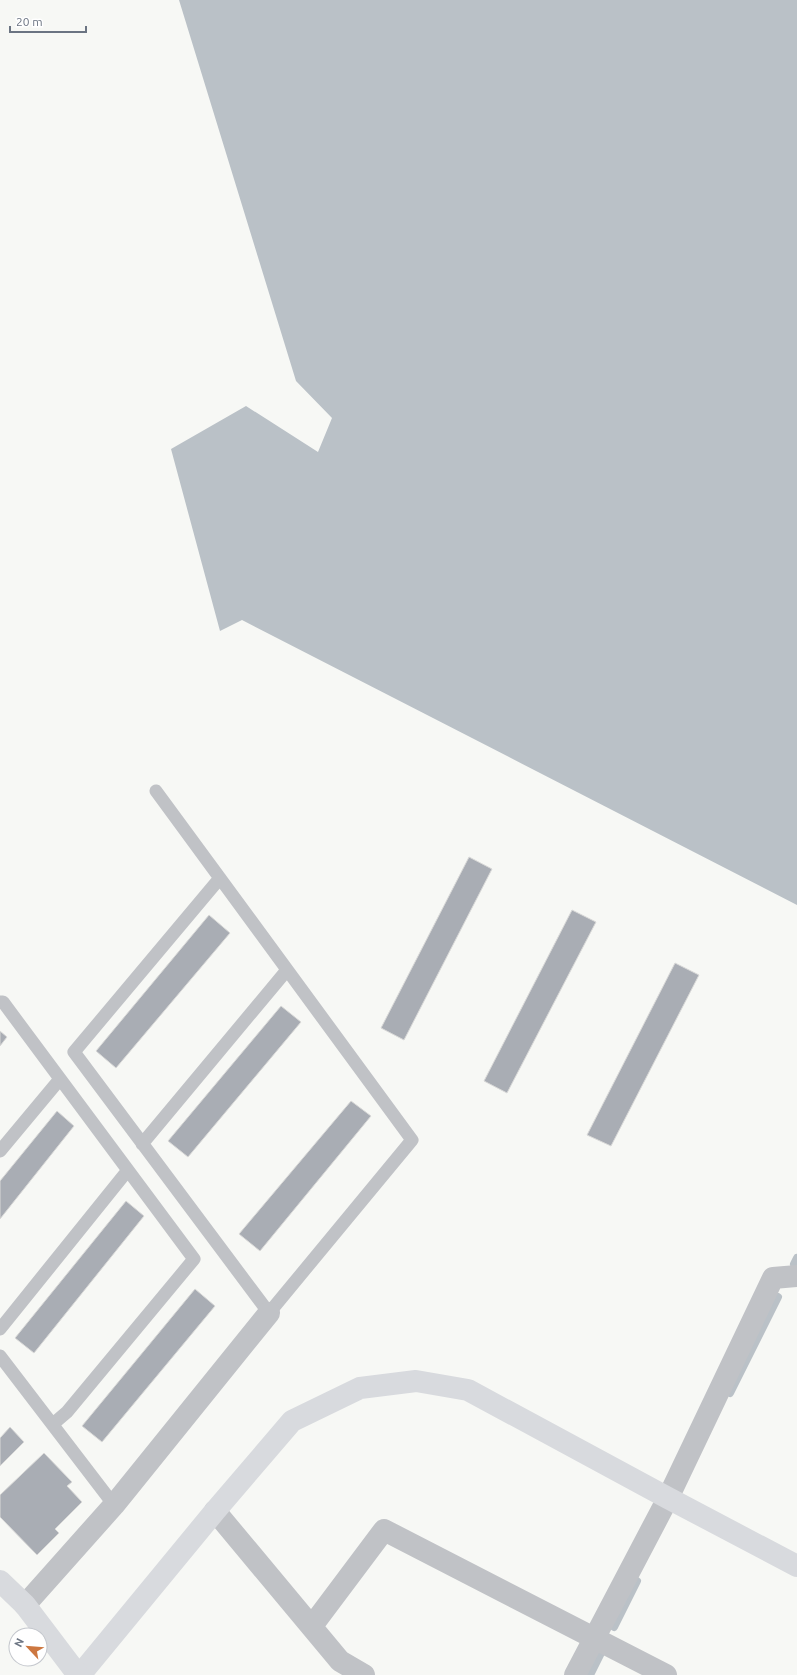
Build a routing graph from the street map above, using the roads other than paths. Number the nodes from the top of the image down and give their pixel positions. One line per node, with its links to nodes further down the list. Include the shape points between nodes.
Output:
1 (156, 791): 2 (lane)
2 (220, 878): 3 (lane); 6 (lane, via 74,1052)
3 (287, 970): 6 (lane); 10 (lane, via 412,1140)
4 (0, 1002): 5 (lane, via 3,1002)
5 (60, 1079): 7 (lane); 8 (lane)
6 (142, 1144): 10 (lane)
7 (0, 1151)
8 (128, 1170): 11 (lane); 13 (lane, via 194,1259 67,1412)
9 (797, 1276): 14 (street, via 773,1278)
10 (269, 1313): 15 (street)
11 (0, 1329)
12 (0, 1356): 13 (lane)
13 (53, 1424): 15 (lane)
14 (668, 1498): 16 (street, via 468,1390 416,1381 360,1388 292,1421); 17 (street); 21 (street)
15 (114, 1505): 19 (street)
16 (215, 1511): 20 (street); 22 (street)
17 (797, 1566)
18 (0, 1582): 19 (street)
19 (25, 1605): 22 (street)
20 (312, 1626): 21 (street, via 384,1530); 23 (street, via 340,1662)
21 (594, 1638): 24 (street); 25 (street)
22 (79, 1675)
23 (364, 1675)
24 (575, 1675)
25 (666, 1675)

